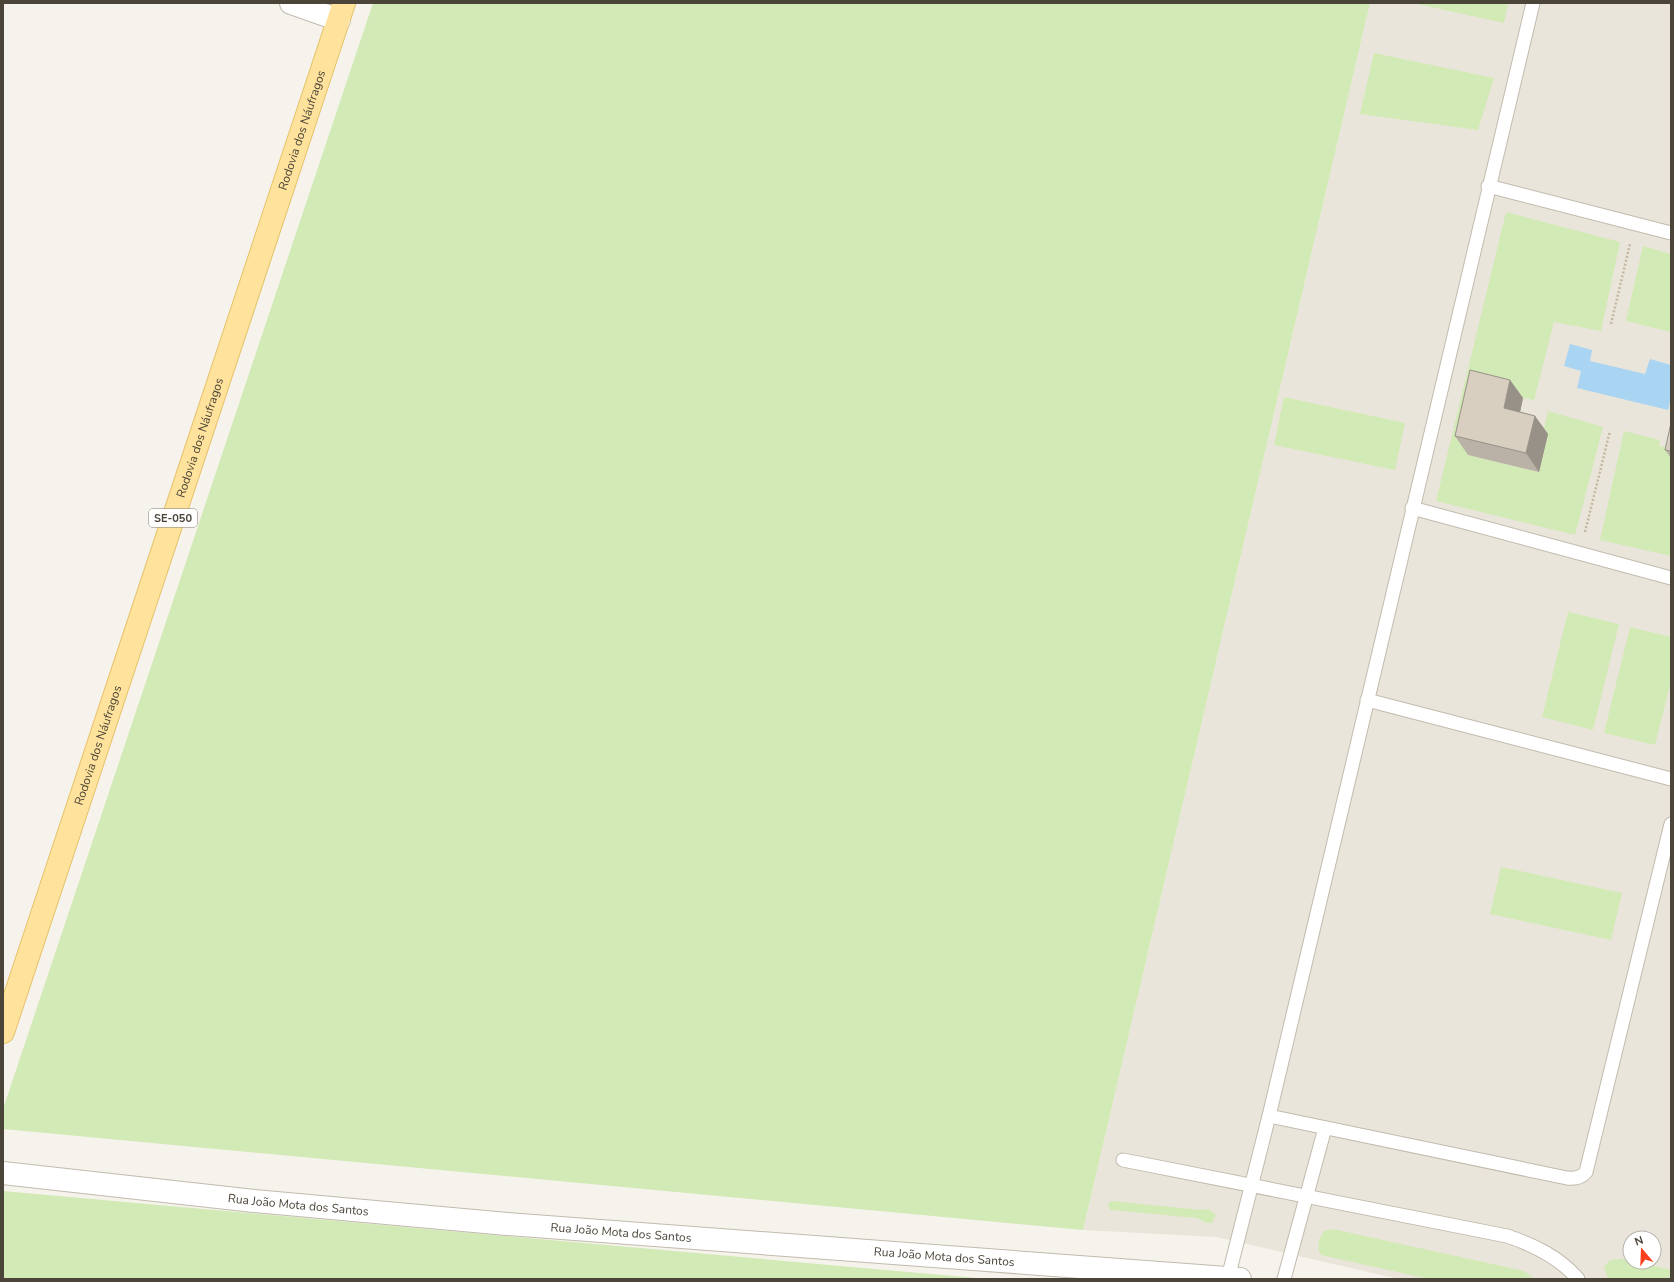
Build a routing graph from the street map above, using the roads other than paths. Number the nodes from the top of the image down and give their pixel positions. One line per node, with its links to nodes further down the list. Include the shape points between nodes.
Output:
1 (292, 3): 3 (street)
2 (1533, 3): 4 (lane)
3 (341, 11): 11 (main road, Rodovia dos Náufragos / SE-050)
4 (1488, 186): 5 (lane); 6 (lane)
5 (1671, 233)
6 (1412, 508): 7 (lane); 8 (lane)
7 (1671, 578)
8 (1367, 700): 9 (lane); 13 (lane)
9 (1671, 779)
10 (1671, 824): 14 (lane, via 1584,1174 1578,1178 1567,1178)
11 (7, 1005): 12 (main road, Rodovia dos Náufragos / SE-050)
12 (3, 1032)
13 (1269, 1116): 14 (lane); 17 (lane)
14 (1326, 1128): 18 (lane)
15 (1123, 1160): 17 (lane)
16 (3, 1173): 19 (street, Rua João Mota dos Santos, via 254,1201 506,1224)
17 (1251, 1186): 18 (lane); 19 (lane)
18 (1306, 1197): 20 (lane); 21 (lane, via 1520,1240 1545,1252)
19 (1234, 1278)
20 (1284, 1279)
21 (1578, 1279)

